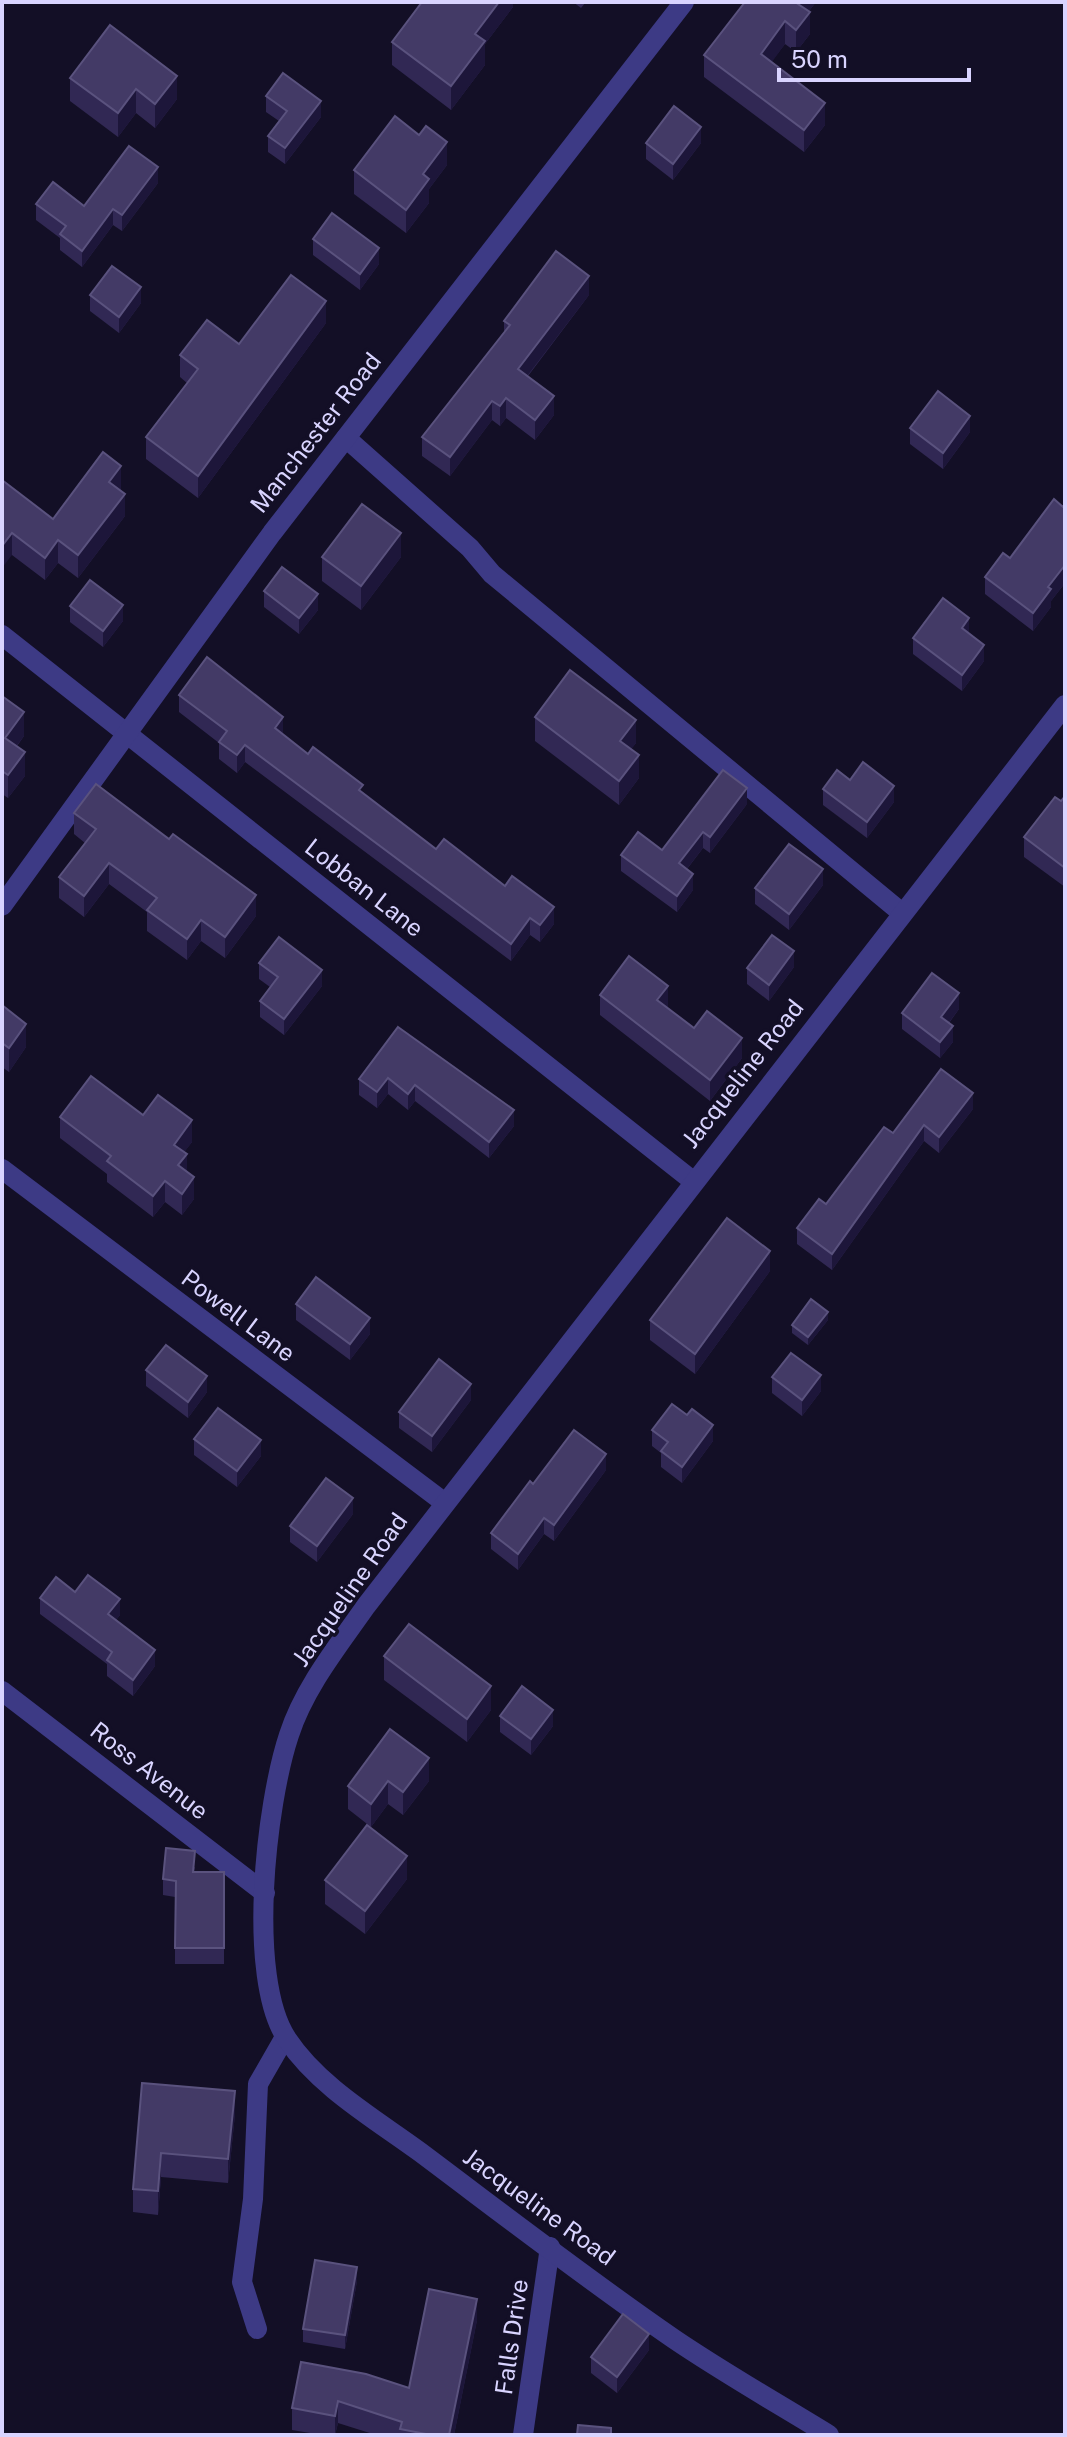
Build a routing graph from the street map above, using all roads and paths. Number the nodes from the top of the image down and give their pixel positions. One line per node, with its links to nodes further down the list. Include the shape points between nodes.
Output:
1 (684, 2): 2 (street, Manchester Road)
2 (346, 438): 5 (street, Manchester Road); 7 (street, via 470,548 492,574)
3 (2, 635): 5 (street, Lobban Lane)
4 (1065, 705): 7 (street, Jacqueline Road)
5 (126, 732): 6 (street, Manchester Road); 9 (street, Lobban Lane)
6 (2, 906)
7 (902, 913): 9 (street, Jacqueline Road)
8 (2, 1169): 10 (street, Powell Lane)
9 (693, 1181): 10 (street, Jacqueline Road)
10 (445, 1503): 12 (street, Jacqueline Road, via 366,1606 303,1702 275,1789)
11 (2, 1691): 12 (street, Ross Avenue)
12 (265, 1893): 13 (street, Jacqueline Road, via 264,1970)
13 (285, 2037): 14 (street, Jacqueline Road, via 340,2092); 15 (street, via 258,2084 253,2199 242,2282)
14 (550, 2247): 16 (street, Falls Drive); 17 (street, Jacqueline Road, via 675,2339)
15 (257, 2329)
16 (523, 2435)
17 (829, 2435)

